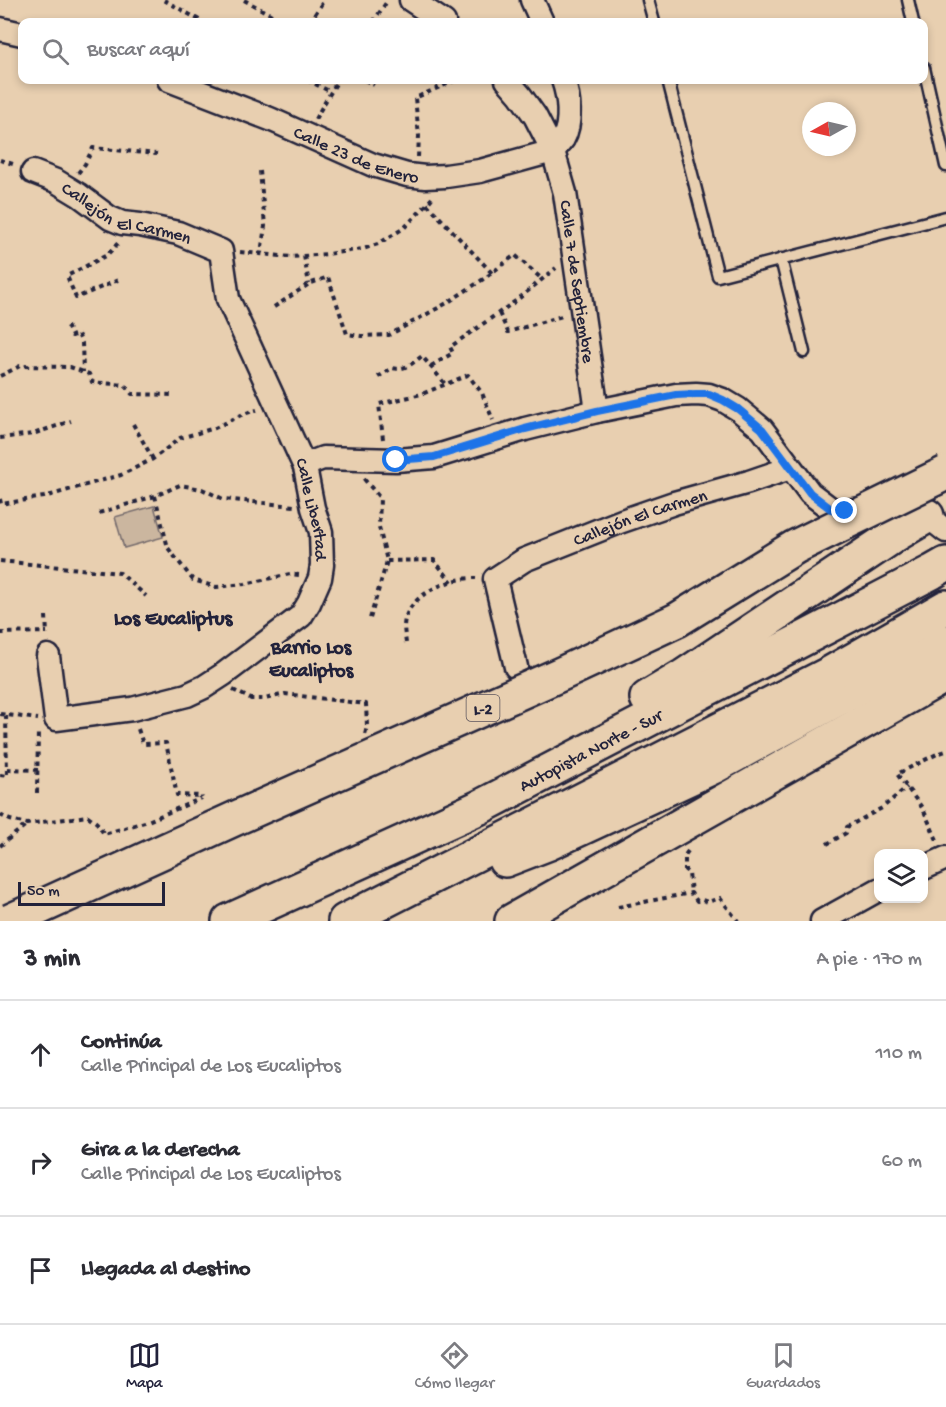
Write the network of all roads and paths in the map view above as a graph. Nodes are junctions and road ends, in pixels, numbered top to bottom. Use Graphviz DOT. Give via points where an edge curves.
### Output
graph roads {
  1 [pos="164,0"];
  2 [pos="244,0"];
  3 [pos="324,0"];
  4 [pos="388,0"];
  5 [pos="411,0"];
  6 [pos="532,0"];
  7 [pos="648,0"];
  8 [pos="908,0"];
  9 [pos="195,18"];
  10 [pos="278,18"];
  11 [pos="313,18"];
  12 [pos="376,18"];
  13 [pos="438,18"];
  14 [pos="540,18"];
  15 [pos="653,18"];
  16 [pos="912,18"];
  17 [pos="0,29"];
  18 [pos="18,33"];
  19 [pos="179,84"];
  20 [pos="315,84"];
  21 [pos="336,84"];
  22 [pos="447,84"];
  23 [pos="511,84"];
  24 [pos="564,84"];
  25 [pos="669,84"];
  26 [pos="928,84"];
  27 [pos="331,92"];
  28 [pos="305,135"];
  29 [pos="553,151"];
  30 [pos="157,154"];
  31 [pos="946,166"];
  32 [pos="260,171"];
  33 [pos="33,172"];
  34 [pos="417,176"];
  35 [pos="446,176"];
  36 [pos="67,188"];
  37 [pos="427,204"];
  38 [pos="946,217"];
  39 [pos="135,224"];
  40 [pos="221,251"];
  41 [pos="261,253"];
  42 [pos="304,256"];
  43 [pos="574,258"];
  44 [pos="781,259"];
  45 [pos="492,273"];
  46 [pos="542,279"];
  47 [pos="118,280"];
  48 [pos="309,284"];
  49 [pos="274,307"];
  50 [pos="582,310"];
  51 [pos="499,313"];
  52 [pos="67,326"];
  53 [pos="804,352"];
  54 [pos="431,366"];
  55 [pos="83,372"];
  56 [pos="0,376"];
  57 [pos="378,377"];
  58 [pos="445,384"];
  59 [pos="173,395"];
  60 [pos="276,406"];
  61 [pos="597,411"];
  62 [pos="71,421"];
  63 [pos="133,424"];
  64 [pos="501,437"];
  65 [pos="0,438"];
  66 [pos="342,458"];
  67 [pos="153,459"];
  68 [pos="386,460"];
  69 [pos="305,468"];
  70 [pos="790,468"];
  71 [pos="946,473"];
  72 [pos="155,496"];
  73 [pos="0,499"];
  74 [pos="313,508"];
  75 [pos="99,513"];
  76 [pos="940,517"];
  77 [pos="0,561"];
  78 [pos="387,561"];
  79 [pos="939,568"];
  80 [pos="320,578"];
  81 [pos="495,579"];
  82 [pos="452,582"];
  83 [pos="146,596"];
  84 [pos="946,607"];
  85 [pos="369,622"];
  86 [pos="47,632"];
  87 [pos="0,633"];
  88 [pos="946,642"];
  89 [pos="406,643"];
  90 [pos="48,656"];
  91 [pos="516,667"];
  92 [pos="946,675"];
  93 [pos="132,709"];
  94 [pos="0,714"];
  95 [pos="6,714"];
  96 [pos="47,719"];
  97 [pos="946,751"];
  98 [pos="7,769"];
  99 [pos="38,770"];
  100 [pos="0,775"];
  101 [pos="907,787"];
  102 [pos="37,793"];
  103 [pos="478,808"];
  104 [pos="0,815"];
  105 [pos="27,824"];
  106 [pos="827,844"];
  107 [pos="685,845"];
  108 [pos="0,846"];
  109 [pos="945,858"];
  110 [pos="928,866"];
  111 [pos="691,892"];
  112 [pos="874,893"];
  113 [pos="618,907"];
  114 [pos="350,919"];
  115 [pos="10,921"];
  116 [pos="229,921"];
  117 [pos="512,921"];
  118 [pos="738,921"];
  119 [pos="822,921"];
  1 -- 9 [label="path"];
  2 -- 10 [label="path"];
  3 -- 11 [label="path"];
  4 -- 12 [label="path"];
  5 -- 13 [label="street"];
  6 -- 14 [label="street"];
  7 -- 15 [label="lane"];
  8 -- 16 [label="lane"];
  17 -- 18 [label="street"];
  19 -- 28 [label="street, Calle 23 de Enero"];
  20 -- 27 [label="path"];
  21 -- 27 [label="path"];
  22 -- 34 [label="path" via="415,98 419,136"];
  23 -- 29 [label="street, Calle 7 de Septiembre" via="535,116"];
  24 -- 29 [label="street" via="568,126"];
  25 -- 44 [label="lane" via="718,276"];
  26 -- 31 [label="lane"];
  27 -- 28 [label="path"];
  28 -- 34 [label="street, Calle 23 de Enero" via="373,165"];
  29 -- 35 [label="street, Calle 23 de Enero"];
  29 -- 43 [label="street, Calle 7 de Septiembre" via="565,193"];
  30 -- 36 [label="path" via="93,148"];
  32 -- 41 [label="path" via="265,226"];
  33 -- 36 [label="street, Callejón El Carmen"];
  34 -- 35 [label="street, Calle 23 de Enero"];
  35 -- 37 [label="path"];
  36 -- 39 [label="street, Callejón El Carmen" via="110,218"];
  37 -- 42 [label="path" via="404,228 378,244"];
  37 -- 45 [label="path"];
  38 -- 44 [label="lane"];
  39 -- 40 [label="street, Callejón El Carmen" via="178,233"];
  39 -- 47 [label="path" via="107,255 67,276 76,298"];
  40 -- 41 [label="path"];
  40 -- 60 [label="street, Calle Libertad" via="228,299"];
  41 -- 42 [label="path"];
  42 -- 48 [label="path"];
  43 -- 46 [label="path"];
  43 -- 50 [label="street, Calle 7 de Septiembre"];
  44 -- 53 [label="lane"];
  45 -- 46 [label="path" via="515,255"];
  45 -- 48 [label="path" via="389,335 347,334 328,277"];
  46 -- 51 [label="path"];
  48 -- 49 [label="path"];
  50 -- 51 [label="path" via="508,332"];
  50 -- 61 [label="street, Calle 7 de Septiembre"];
  51 -- 54 [label="path" via="450,347 453,353"];
  52 -- 55 [label="path" via="82,343"];
  54 -- 57 [label="path" via="422,356 409,366 392,368"];
  54 -- 58 [label="path"];
  55 -- 56 [label="path" via="70,367 20,366"];
  55 -- 59 [label="path" via="89,374 92,382 125,385 132,394"];
  58 -- 64 [label="path" via="468,375 482,393"];
  58 -- 68 [label="path" via="380,404"];
  60 -- 67 [label="path" via="180,438"];
  60 -- 69 [label="street, Calle Libertad"];
  61 -- 64 [label="street"];
  61 -- 70 [label="street" via="676,395 709,394 738,409 762,429"];
  62 -- 65 [label="path" via="33,434"];
  63 -- 67 [label="path"];
  64 -- 68 [label="street" via="434,457"];
  66 -- 68 [label="street"];
  66 -- 69 [label="street" via="323,458"];
  66 -- 78 [label="path" via="380,498 379,527"];
  67 -- 73 [label="path" via="121,476 73,490 1,504"];
  69 -- 74 [label="street, Calle Libertad"];
  70 -- 76 [label="street" via="810,493 831,509 856,511 906,503"];
  70 -- 81 [label="street, Callejón El Carmen" via="622,521 524,560"];
  71 -- 115 [label="highway, L-2, bridge" via="795,547 676,620"];
  72 -- 74 [label="path" via="180,485 202,489 223,499"];
  72 -- 75 [label="path"];
  72 -- 80 [label="path" via="168,548 193,580 216,586 290,574"];
  74 -- 80 [label="street, Calle Libertad" via="321,532"];
  76 -- 103 [label="highway" via="895,535 684,676 527,771"];
  77 -- 83 [label="path" via="120,573"];
  78 -- 82 [label="path" via="434,560"];
  78 -- 85 [label="path"];
  79 -- 103 [label="highway, Autopista Norte - Sur"];
  80 -- 93 [label="street, Calle Libertad" via="301,616 224,674 187,695"];
  81 -- 82 [label="path" via="464,578"];
  81 -- 91 [label="street"];
  82 -- 89 [label="path" via="424,592 415,601 405,616"];
  84 -- 114 [label="highway" via="828,674"];
  86 -- 87 [label="path"];
  88 -- 114 [label="highway" via="714,766 549,843"];
  90 -- 96 [label="street"];
  92 -- 117 [label="highway"];
  93 -- 96 [label="street, Calle Libertad"];
  93 -- 105 [label="path" via="143,744 166,743 177,795 202,798 104,834 88,816"];
  94 -- 95 [label="path"];
  95 -- 96 [label="path"];
  95 -- 98 [label="path"];
  96 -- 99 [label="path"];
  97 -- 101 [label="path" via="897,774"];
  98 -- 99 [label="path"];
  98 -- 100 [label="path" via="7,776"];
  99 -- 102 [label="path"];
  101 -- 106 [label="path"];
  101 -- 109 [label="path" via="923,809"];
  103 -- 116 [label="highway, Autopista Norte - Sur"];
  104 -- 105 [label="path"];
  105 -- 108 [label="path"];
  107 -- 111 [label="path"];
  109 -- 110 [label="street"];
  111 -- 113 [label="path"];
  111 -- 118 [label="path" via="697,901 720,898"];
  112 -- 119 [label="street"];
}
